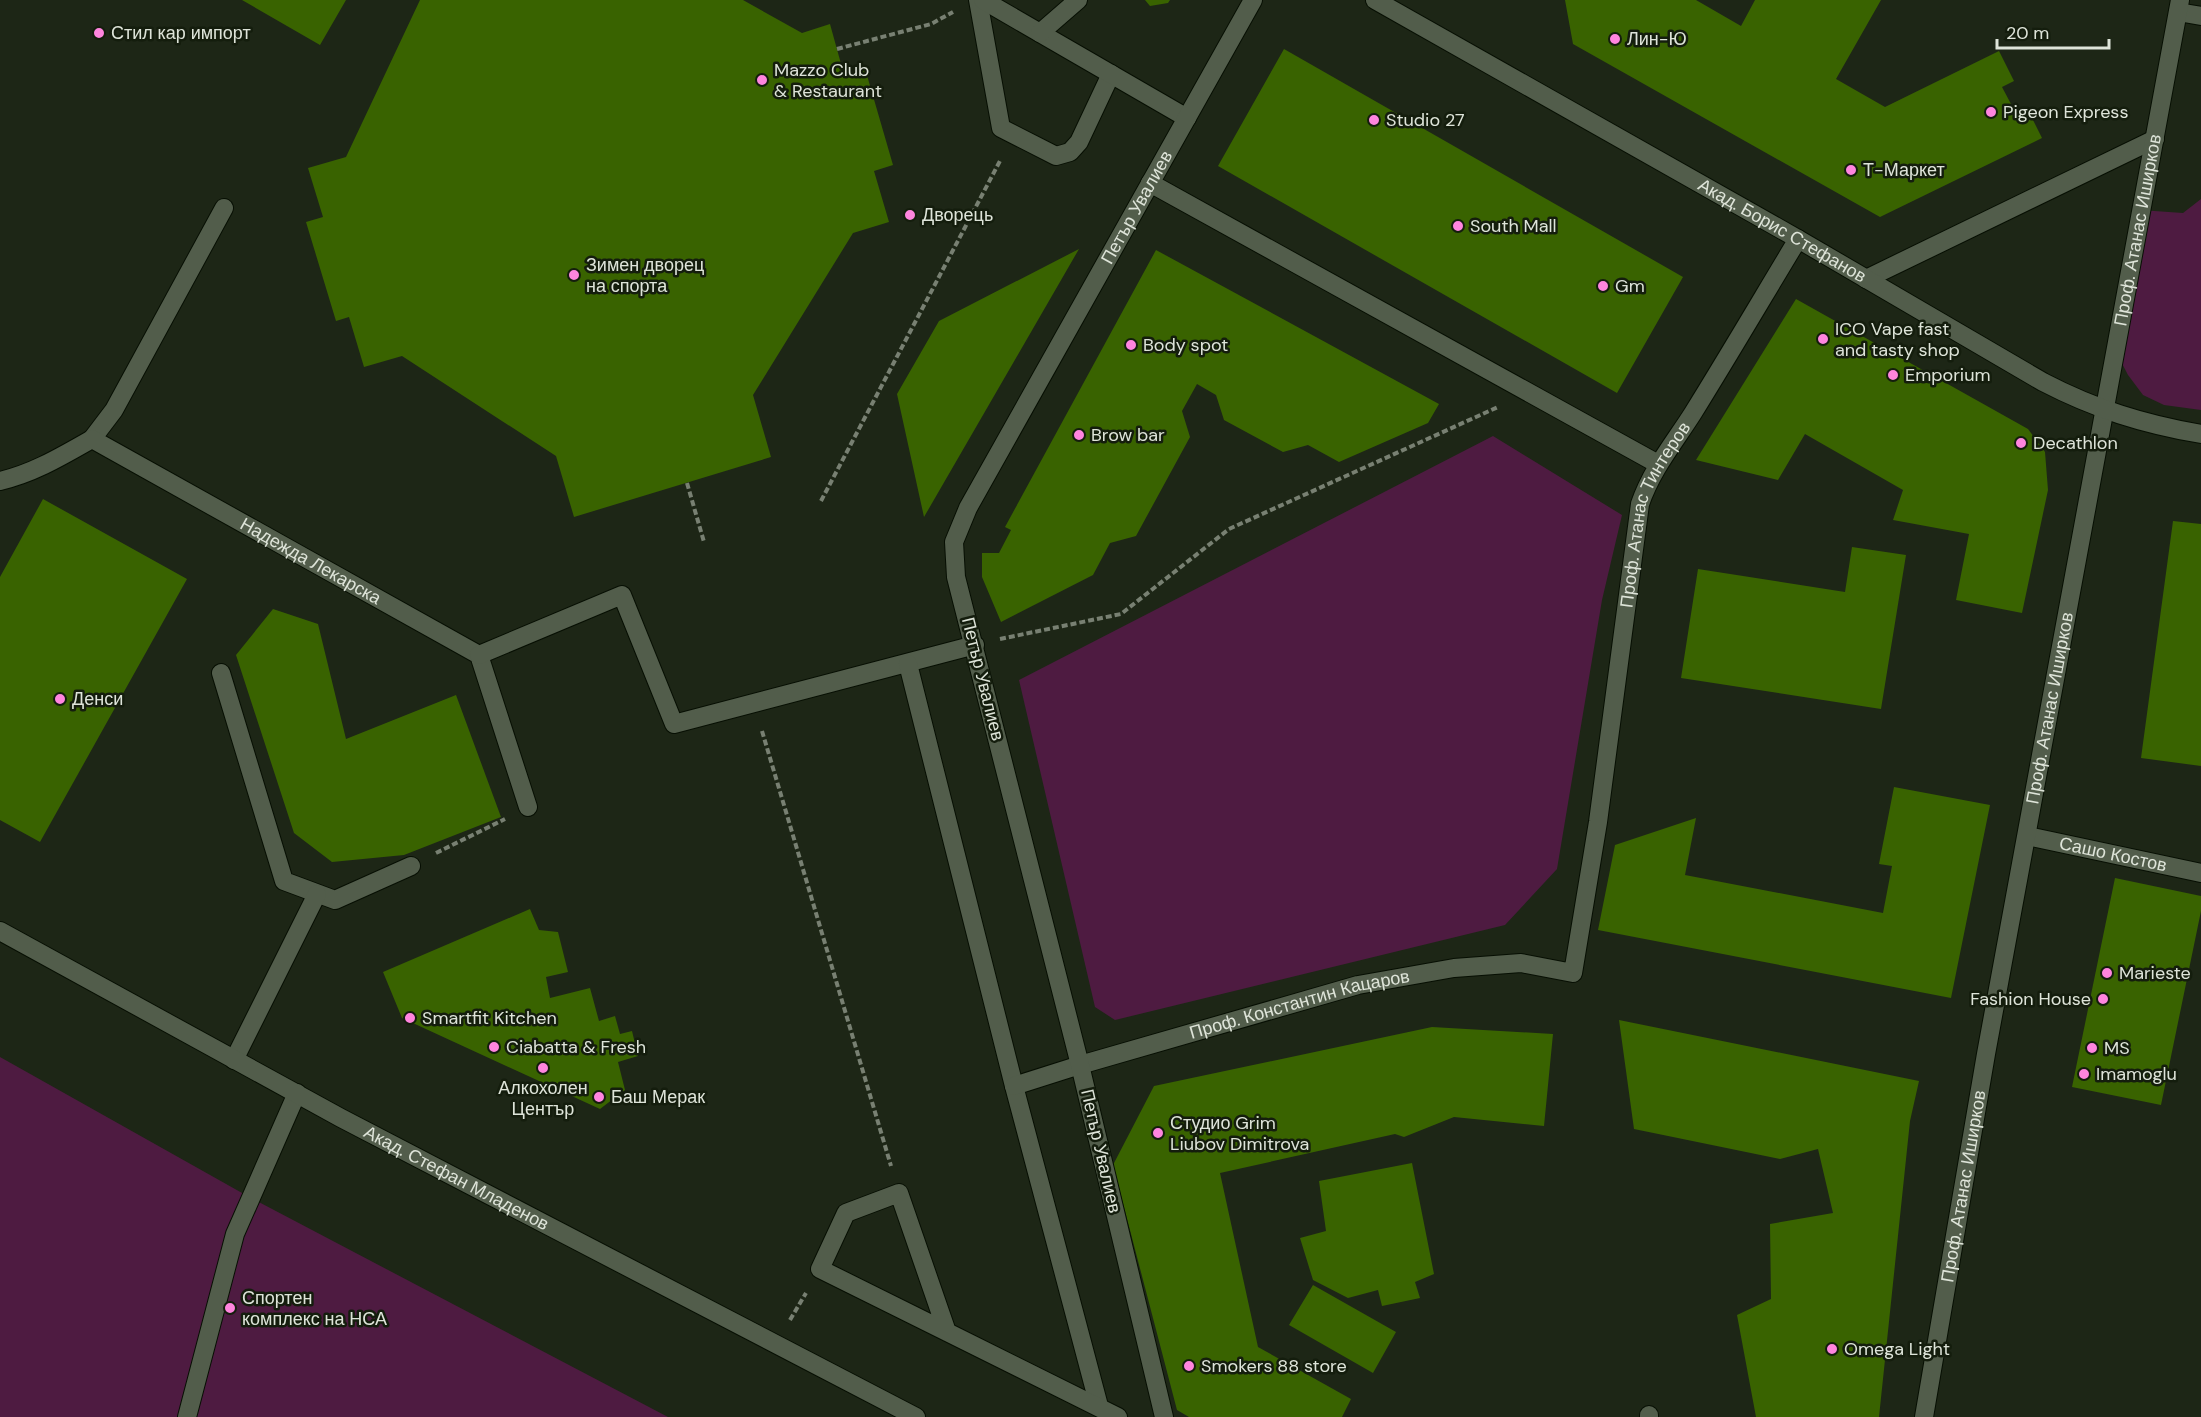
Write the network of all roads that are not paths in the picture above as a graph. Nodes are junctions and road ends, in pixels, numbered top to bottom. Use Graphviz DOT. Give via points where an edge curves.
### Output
graph roads {
  1 [pos="978,0"];
  2 [pos="983,0"];
  3 [pos="1078,0"];
  4 [pos="1253,0"];
  5 [pos="1375,0"];
  6 [pos="2179,6"];
  7 [pos="2201,16"];
  8 [pos="1040,33"];
  9 [pos="1111,74"];
  10 [pos="1186,118"];
  11 [pos="2155,139"];
  12 [pos="1150,183"];
  13 [pos="224,208"];
  14 [pos="1798,239"];
  15 [pos="1866,279"];
  16 [pos="2104,410"];
  17 [pos="2201,434"];
  18 [pos="92,439"];
  19 [pos="1658,464"];
  20 [pos="0,481"];
  21 [pos="975,645"];
  22 [pos="479,655"];
  23 [pos="908,664"];
  24 [pos="221,673"];
  25 [pos="528,807"];
  26 [pos="2026,836"];
  27 [pos="411,866"];
  28 [pos="2201,873"];
  29 [pos="317,894"];
  30 [pos="0,931"];
  31 [pos="1521,963"];
  32 [pos="234,1060"];
  33 [pos="1080,1065"];
  34 [pos="1014,1086"];
  35 [pos="297,1093"];
  36 [pos="947,1332"];
  37 [pos="1099,1406"];
  38 [pos="187,1417"];
  39 [pos="916,1417"];
  40 [pos="1118,1417"];
  41 [pos="1164,1417"];
  42 [pos="1924,1417"];
  1 -- 9 [label="street" via="1001,128 1056,156 1070,152 1079,142"];
  2 -- 8 [label="street"];
  3 -- 8 [label="street"];
  4 -- 10 [label="street, Петър Увалиев"];
  5 -- 14 [label="street, Акад. Борис Стефанов"];
  6 -- 7 [label="street"];
  6 -- 11 [label="street, Проф. Атанас Иширков"];
  8 -- 9 [label="street"];
  9 -- 10 [label="street"];
  10 -- 12 [label="street, Петър Увалиев"];
  11 -- 15 [label="street"];
  11 -- 16 [label="street, Проф. Атанас Иширков"];
  12 -- 19 [label="street"];
  12 -- 21 [label="street, Петър Увалиев" via="968,508 954,542 956,577"];
  13 -- 18 [label="street" via="114,410"];
  14 -- 15 [label="street, Акад. Борис Стефанов"];
  14 -- 19 [label="street, Проф. Атанас Тинтеров"];
  15 -- 16 [label="street, Акад. Борис Стефанов" via="2043,382"];
  16 -- 17 [label="street, Акад. Борис Стефанов" via="2133,421"];
  16 -- 26 [label="street, Проф. Атанас Иширков"];
  18 -- 20 [label="street" via="52,462"];
  18 -- 22 [label="street, Надежда Лекарска"];
  19 -- 31 [label="street, Проф. Атанас Тинтеров" via="1640,504 1598,822 1573,973"];
  21 -- 23 [label="street"];
  21 -- 33 [label="street, Петър Увалиев"];
  22 -- 23 [label="street" via="622,595 674,724"];
  22 -- 25 [label="street"];
  23 -- 34 [label="street"];
  24 -- 29 [label="street" via="284,881"];
  26 -- 28 [label="street, Сашо Костов"];
  26 -- 42 [label="street, Проф. Атанас Иширков"];
  27 -- 29 [label="street" via="335,900"];
  29 -- 32 [label="street"];
  30 -- 32 [label="street, Акад. Стефан Младенов"];
  31 -- 33 [label="street, Проф. Константин Кацаров" via="1454,968 1358,985"];
  32 -- 35 [label="street, Акад. Стефан Младенов"];
  33 -- 34 [label="street, Проф. Константин Кацаров"];
  33 -- 41 [label="street, Петър Увалиев"];
  34 -- 37 [label="street"];
  35 -- 38 [label="street" via="235,1234"];
  35 -- 39 [label="street, Акад. Стефан Младенов"];
  36 -- 36 [label="street" via="820,1269 846,1213 899,1193"];
  36 -- 37 [label="street"];
  37 -- 40 [label="street"];
}
